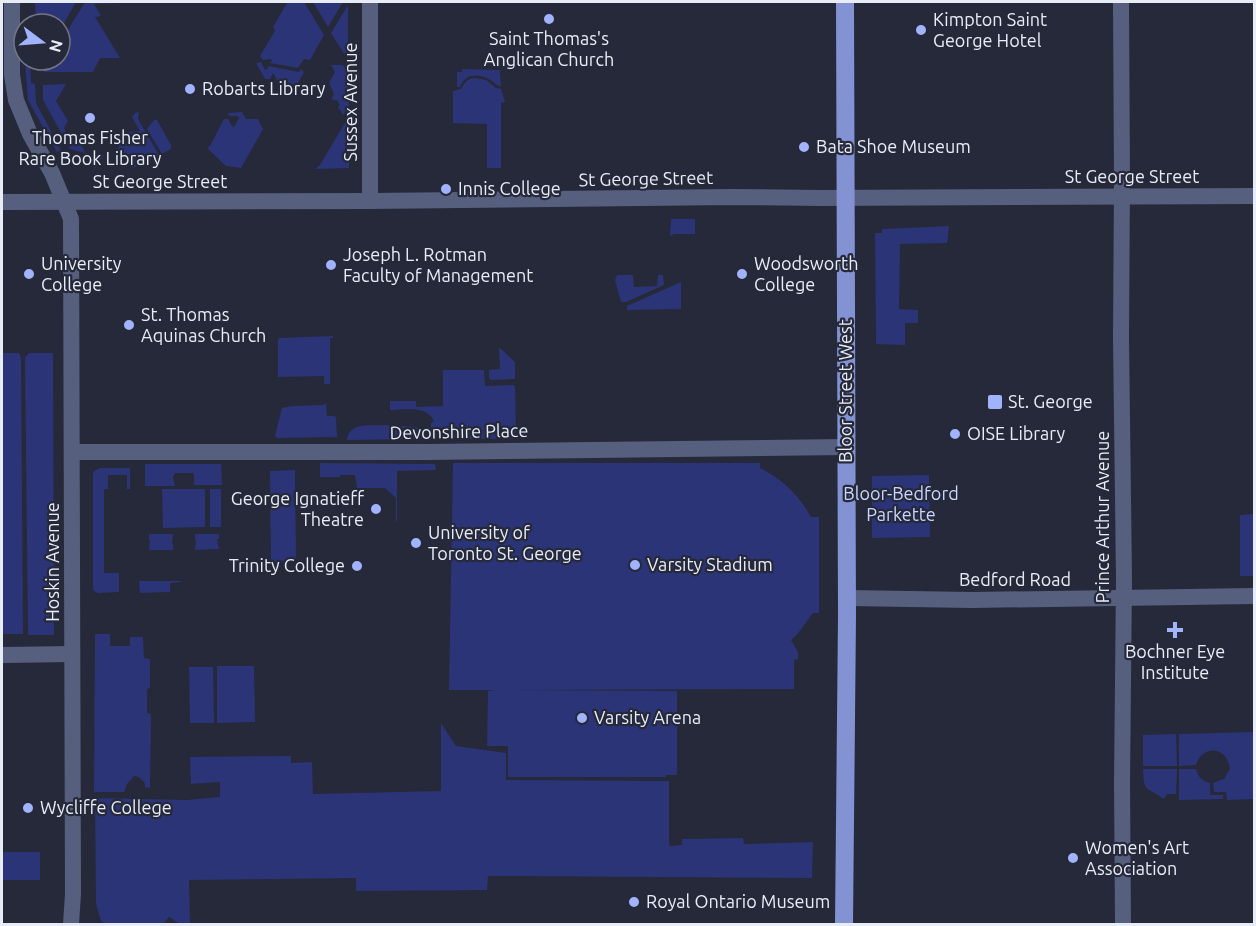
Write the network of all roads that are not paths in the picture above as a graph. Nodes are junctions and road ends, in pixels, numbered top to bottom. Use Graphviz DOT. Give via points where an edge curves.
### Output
graph roads {
  1 [pos="12,2"];
  2 [pos="370,2"];
  3 [pos="845,2"];
  4 [pos="1121,2"];
  5 [pos="1254,195"];
  6 [pos="1122,196"];
  7 [pos="846,198"];
  8 [pos="63,201"];
  9 [pos="370,201"];
  10 [pos="2,202"];
  11 [pos="846,447"];
  12 [pos="72,452"];
  13 [pos="1254,596"];
  14 [pos="1124,597"];
  15 [pos="847,598"];
  16 [pos="72,654"];
  17 [pos="2,655"];
  18 [pos="71,924"];
  19 [pos="844,924"];
  20 [pos="1123,924"];
  1 -- 8 [label="street, Hoskin Avenue" via="16,100"];
  2 -- 9 [label="street, Sussex Avenue"];
  3 -- 7 [label="main road, Bloor Street West"];
  4 -- 6 [label="street, Prince Arthur Avenue"];
  5 -- 6 [label="street, St George Street"];
  6 -- 7 [label="street, St George Street"];
  6 -- 14 [label="street, Prince Arthur Avenue"];
  7 -- 9 [label="street, St George Street"];
  7 -- 11 [label="main road, Bloor Street West"];
  8 -- 9 [label="street, St George Street"];
  8 -- 10 [label="street, St George Street"];
  8 -- 12 [label="street, Hoskin Avenue" via="71,219"];
  11 -- 12 [label="street, Devonshire Place"];
  11 -- 15 [label="main road, Bloor Street West"];
  12 -- 16 [label="street, Hoskin Avenue"];
  13 -- 14 [label="street, Bedford Road"];
  14 -- 15 [label="street, Bedford Road"];
  14 -- 20 [label="street, Prince Arthur Avenue"];
  15 -- 19 [label="main road, Bloor Street West"];
  16 -- 17 [label="street"];
  16 -- 18 [label="street, Hoskin Avenue"];
}
